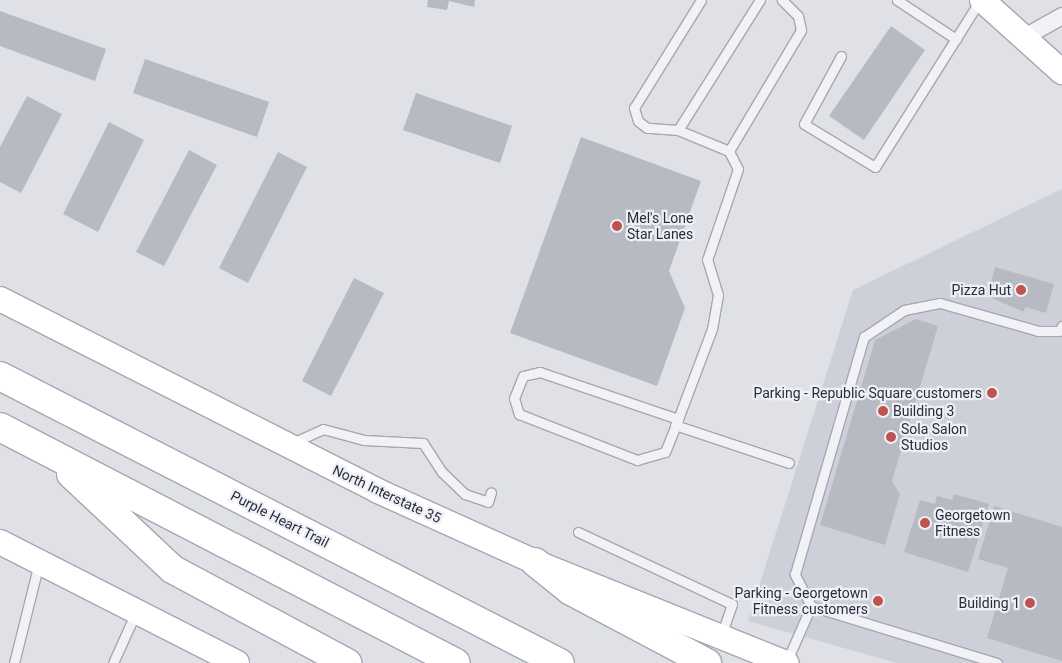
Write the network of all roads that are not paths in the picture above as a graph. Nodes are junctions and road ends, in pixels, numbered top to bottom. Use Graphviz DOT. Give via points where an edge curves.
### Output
graph roads {
  1 [pos="701,0"];
  2 [pos="760,0"];
  3 [pos="782,0"];
  4 [pos="896,0"];
  5 [pos="981,0"];
  6 [pos="1062,16"];
  7 [pos="1023,38"];
  8 [pos="956,39"];
  9 [pos="841,56"];
  10 [pos="1062,72"];
  11 [pos="678,130"];
  12 [pos="729,151"];
  13 [pos="0,299"];
  14 [pos="1062,326"];
  15 [pos="0,376"];
  16 [pos="676,422"];
  17 [pos="0,426"];
  18 [pos="288,445"];
  19 [pos="47,450"];
  20 [pos="789,463"];
  21 [pos="491,492"];
  22 [pos="578,532"];
  23 [pos="0,542"];
  24 [pos="39,562"];
  25 [pos="535,562"];
  26 [pos="811,606"];
  27 [pos="136,612"];
  28 [pos="721,636"];
  29 [pos="14,663"];
  30 [pos="113,663"];
  31 [pos="237,663"];
  32 [pos="347,663"];
  33 [pos="456,663"];
  34 [pos="560,663"];
  35 [pos="707,663"];
  36 [pos="786,663"];
  37 [pos="997,663"];
  1 -- 11 [label="lane" via="634,108 638,121 647,128"];
  2 -- 11 [label="lane"];
  3 -- 12 [label="lane" via="798,16 801,30"];
  4 -- 8 [label="lane"];
  5 -- 7 [label="main road"];
  5 -- 8 [label="lane"];
  6 -- 7 [label="street"];
  7 -- 10 [label="main road"];
  8 -- 9 [label="lane" via="875,167 804,124"];
  11 -- 12 [label="lane"];
  12 -- 16 [label="lane" via="738,169 707,260 718,295 712,329"];
  13 -- 18 [label="main road, North Interstate 35"];
  14 -- 26 [label="lane" via="1059,331 1038,331 940,303 904,310 864,337 795,574"];
  15 -- 34 [label="highway, Purple Heart Trail"];
  16 -- 16 [label="lane" via="665,452 637,460 519,414 514,398 523,376 540,372"];
  16 -- 20 [label="lane"];
  17 -- 19 [label="highway"];
  18 -- 21 [label="lane" via="323,429 364,440 423,443 442,472 465,494 488,502"];
  18 -- 25 [label="main road, North Interstate 35"];
  19 -- 32 [label="highway" via="172,569"];
  19 -- 33 [label="highway"];
  22 -- 28 [label="lane" via="732,604"];
  23 -- 24 [label="main road"];
  24 -- 27 [label="main road"];
  24 -- 29 [label="lane"];
  25 -- 28 [label="main road, North Interstate 35"];
  25 -- 35 [label="highway" via="571,591"];
  26 -- 36 [label="lane"];
  26 -- 37 [label="lane"];
  27 -- 30 [label="lane"];
  27 -- 31 [label="main road"];
  28 -- 36 [label="main road, North Interstate 35"];
}
